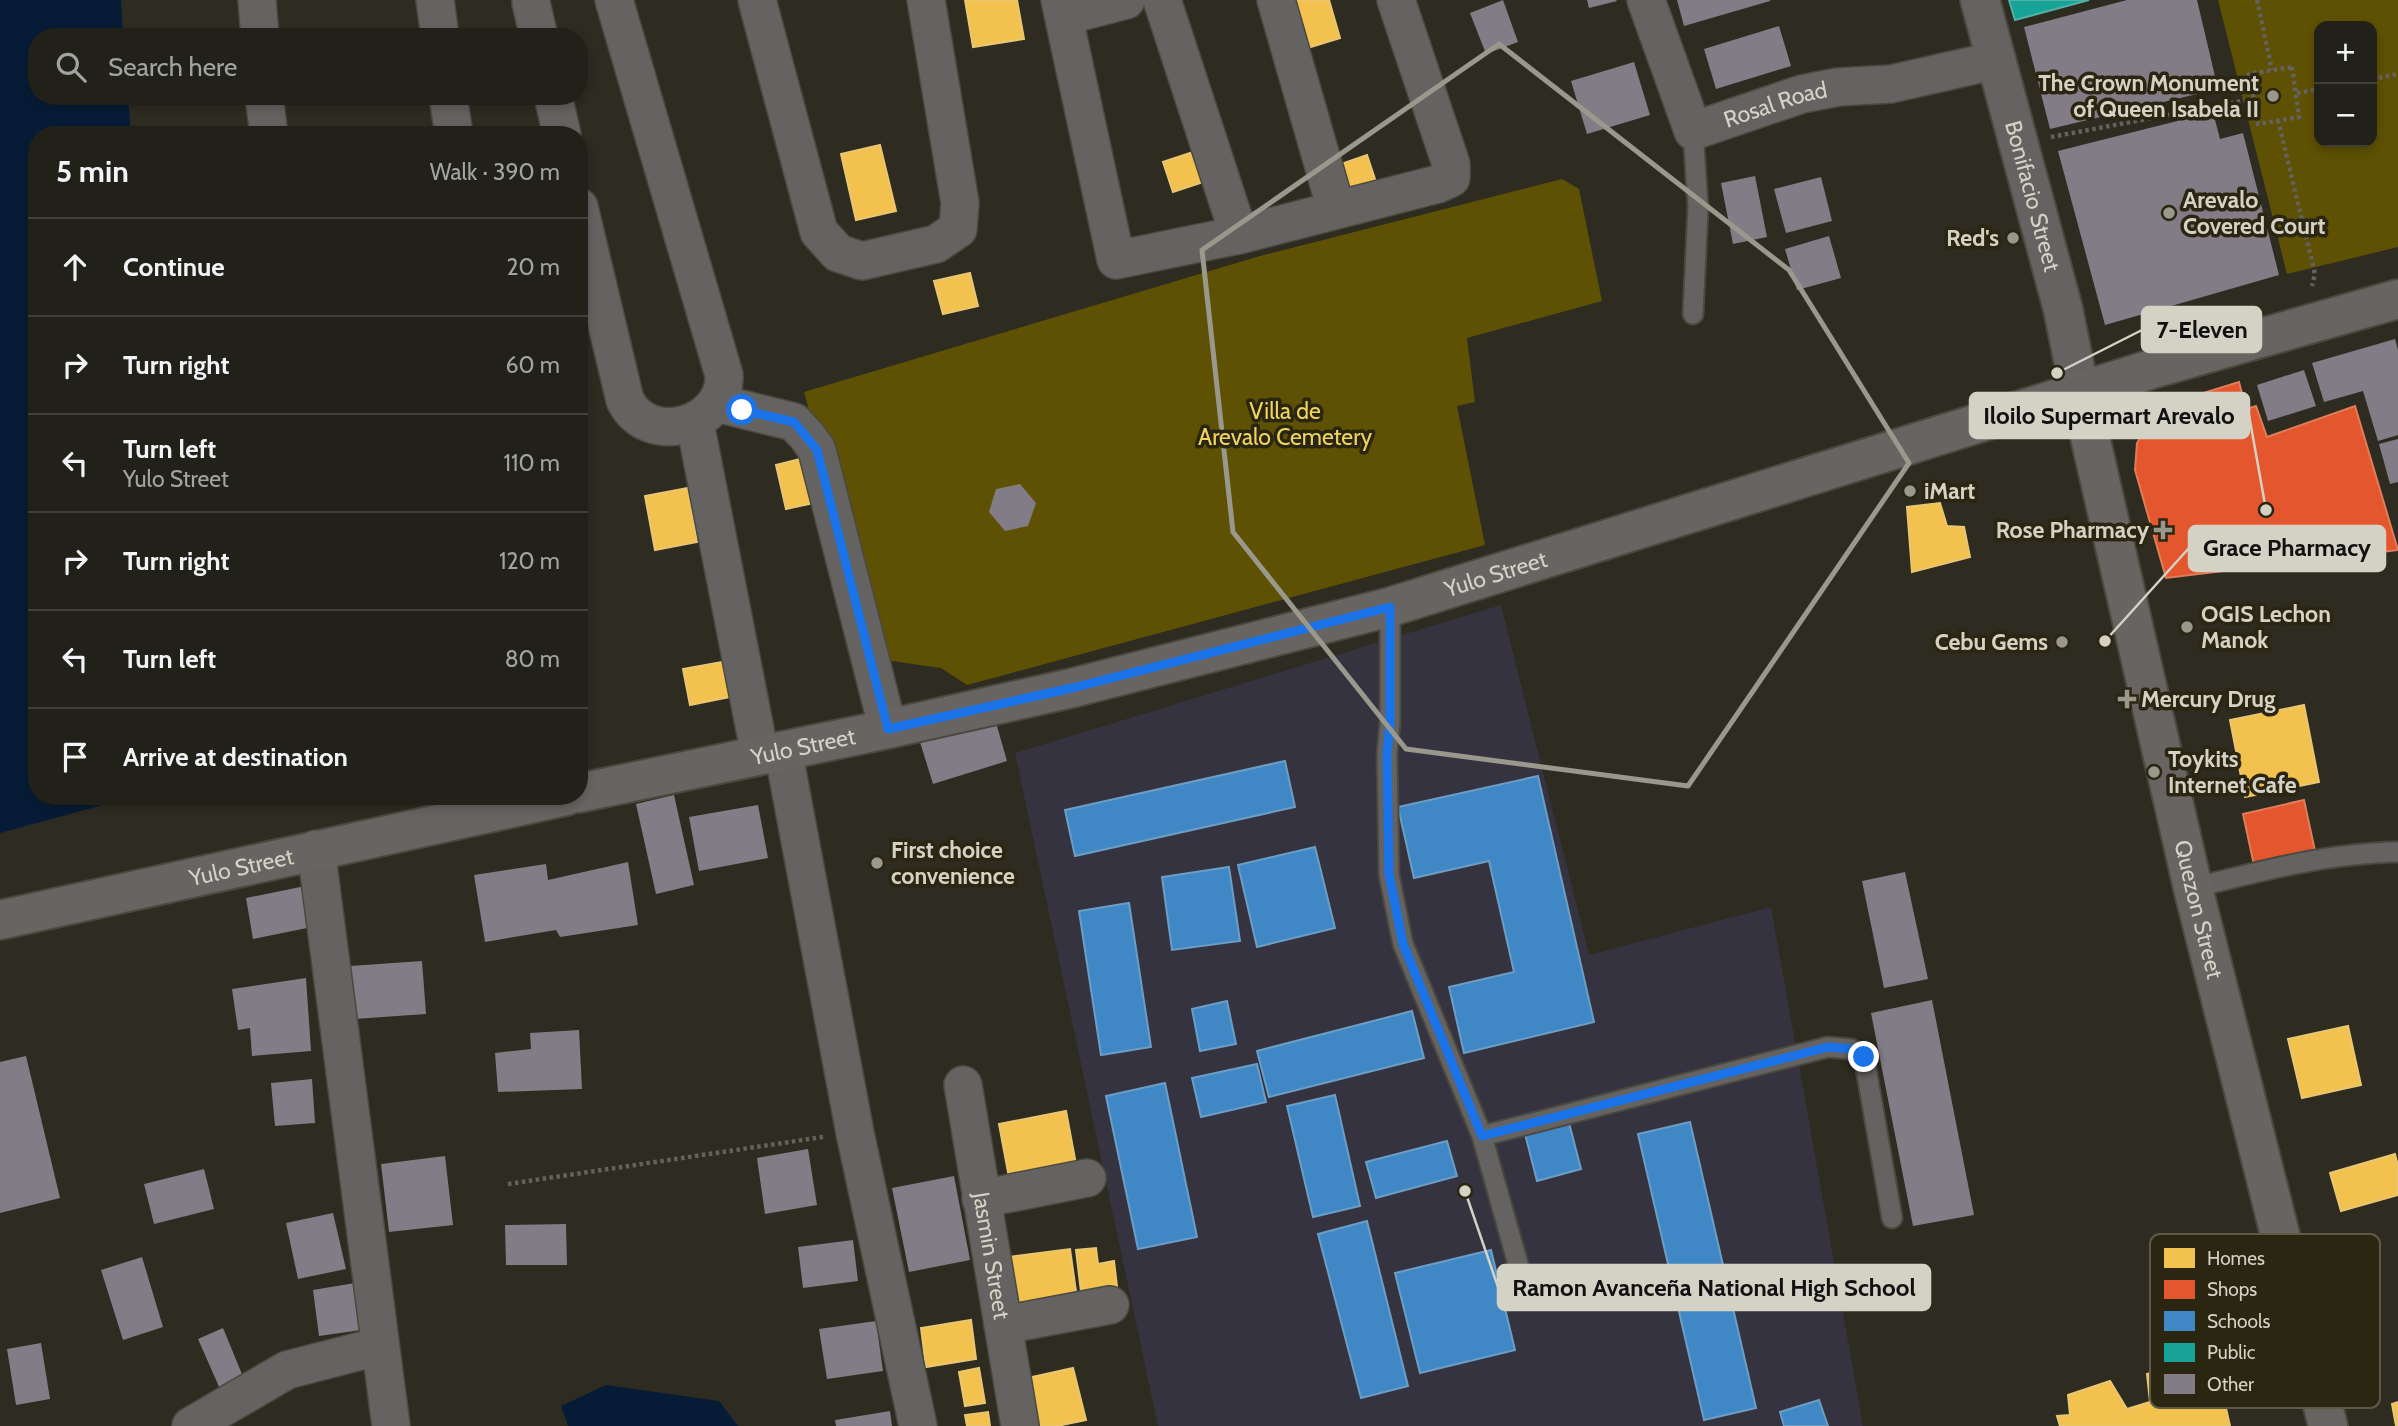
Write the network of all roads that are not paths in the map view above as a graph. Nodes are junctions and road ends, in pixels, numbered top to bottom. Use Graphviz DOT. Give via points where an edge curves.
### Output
graph roads {
  1 [pos="257,0"];
  2 [pos="435,0"];
  3 [pos="614,0"];
  4 [pos="757,0"];
  5 [pos="926,0"];
  6 [pos="1126,0"];
  7 [pos="1162,0"];
  8 [pos="1276,0"];
  9 [pos="1396,0"];
  10 [pos="1646,0"];
  11 [pos="1980,0"];
  12 [pos="1063,8"];
  13 [pos="259,28"];
  14 [pos="439,28"];
  15 [pos="1997,60"];
  16 [pos="265,105"];
  17 [pos="450,105"];
  18 [pos="555,105"];
  19 [pos="268,126"];
  20 [pos="453,126"];
  21 [pos="560,126"];
  22 [pos="1693,131"];
  23 [pos="1336,209"];
  24 [pos="1239,235"];
  25 [pos="588,245"];
  26 [pos="2398,299"];
  27 [pos="1693,314"];
  28 [pos="2080,393"];
  29 [pos="706,413"];
  30 [pos="1390,607"];
  31 [pos="888,729"];
  32 [pos="771,752"];
  33 [pos="588,791"];
  34 [pos="524,805"];
  35 [pos="316,849"];
  36 [pos="2398,852"];
  37 [pos="2193,888"];
  38 [pos="0,920"];
  39 [pos="963,1085"];
  40 [pos="1482,1136"];
  41 [pos="1087,1178"];
  42 [pos="982,1199"];
  43 [pos="1892,1218"];
  44 [pos="2280,1234"];
  45 [pos="1525,1289"];
  46 [pos="1110,1305"];
  47 [pos="1003,1325"];
  48 [pos="380,1346"];
  49 [pos="2323,1408"];
  50 [pos="191,1426"];
  51 [pos="391,1426"];
  52 [pos="918,1426"];
  53 [pos="1020,1426"];
  54 [pos="2328,1426"];
  1 -- 13 [label="street"];
  2 -- 14 [label="street"];
  3 -- 29 [label="street" via="724,374 725,387"];
  4 -- 5 [label="street" via="819,232 838,253 862,261 936,244 958,229 960,203"];
  6 -- 12 [label="street"];
  7 -- 24 [label="street"];
  8 -- 23 [label="street"];
  9 -- 23 [label="street" via="1451,164 1451,178"];
  10 -- 22 [label="street, Rosal Road"];
  11 -- 15 [label="street, Bonifacio Street"];
  12 -- 24 [label="street" via="1116,260"];
  15 -- 22 [label="street, Rosal Road" via="1891,84 1802,94"];
  15 -- 28 [label="street, Bonifacio Street" via="2063,309"];
  16 -- 19 [label="street"];
  17 -- 20 [label="street"];
  18 -- 21 [label="street"];
  22 -- 27 [label="lane" via="1698,207"];
  23 -- 24 [label="street"];
  25 -- 29 [label="street" via="630,411 659,427"];
  26 -- 28 [label="main road, Yulo Street"];
  28 -- 30 [label="main road, Yulo Street"];
  28 -- 37 [label="main road, Quezon Street"];
  29 -- 31 [label="street" via="794,422 817,450"];
  29 -- 32 [label="street"];
  30 -- 31 [label="main road, Yulo Street" via="1072,688"];
  30 -- 40 [label="lane" via="1389,874 1403,944"];
  31 -- 32 [label="main road, Yulo Street"];
  32 -- 33 [label="main road, Yulo Street"];
  32 -- 52 [label="street"];
  34 -- 35 [label="main road, Yulo Street"];
  35 -- 38 [label="main road, Yulo Street"];
  35 -- 48 [label="street"];
  36 -- 37 [label="lane" via="2367,852"];
  37 -- 44 [label="main road, Quezon Street"];
  39 -- 42 [label="street, Jasmin Street"];
  40 -- 43 [label="lane" via="1828,1047 1852,1049 1864,1057"];
  40 -- 45 [label="lane"];
  41 -- 42 [label="street"];
  42 -- 47 [label="street, Jasmin Street"];
  46 -- 47 [label="street"];
  47 -- 53 [label="street, Jasmin Street"];
  48 -- 50 [label="street" via="287,1370"];
  48 -- 51 [label="street"];
  49 -- 54 [label="main road, Quezon Street"];
}
